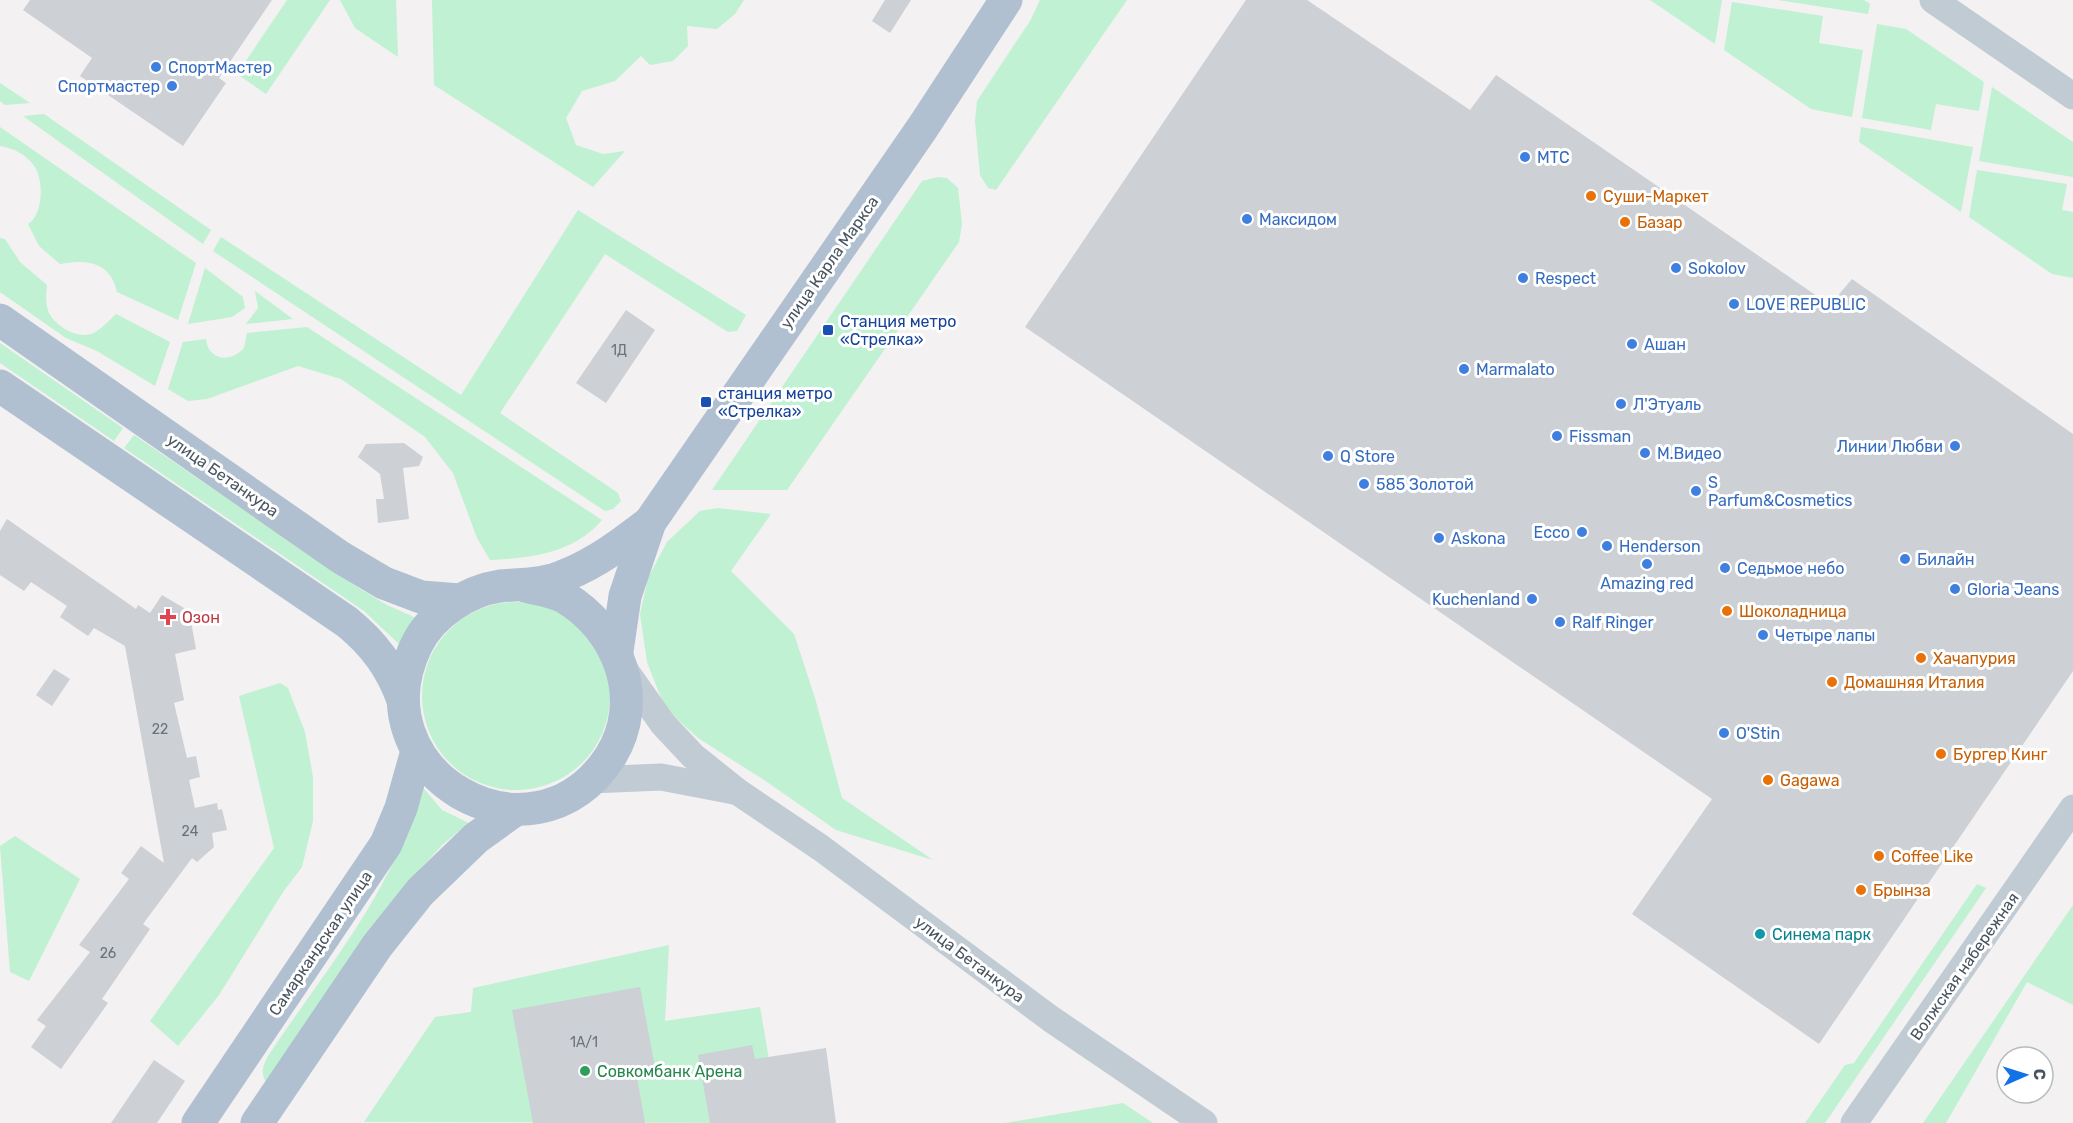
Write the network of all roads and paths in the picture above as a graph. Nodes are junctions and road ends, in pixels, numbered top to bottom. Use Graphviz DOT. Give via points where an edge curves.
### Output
graph roads {
  1 [pos="1006,0"];
  2 [pos="1933,0"];
  3 [pos="2073,96"];
  4 [pos="0,320"];
  5 [pos="0,386"];
  6 [pos="650,522"];
  7 [pos="525,586"];
  8 [pos="460,600"];
  9 [pos="619,658"];
  10 [pos="403,700"];
  11 [pos="417,751"];
  12 [pos="591,780"];
  13 [pos="738,792"];
  14 [pos="2073,808"];
  15 [pos="514,810"];
  16 [pos="281,1001"];
  17 [pos="198,1123"];
  18 [pos="257,1123"];
  19 [pos="1204,1123"];
  20 [pos="1854,1123"];
  1 -- 6 [label="main road, улица Карла Маркса"];
  2 -- 3 [label="street"];
  4 -- 8 [label="main road, улица Бетанкура" via="349,562 384,583 421,597"];
  5 -- 10 [label="main road" via="353,627 382,655"];
  6 -- 7 [label="main road" via="590,564 564,576"];
  6 -- 9 [label="main road" via="625,596"];
  7 -- 8 [label="main road" via="500,586"];
  7 -- 9 [label="main road" via="562,596 594,619"];
  8 -- 10 [label="main road" via="436,618 418,642 406,670"];
  9 -- 12 [label="main road" via="627,697 623,727 610,756"];
  9 -- 13 [label="street, улица Бетанкура" via="670,732"];
  10 -- 11 [label="main road" via="407,726"];
  11 -- 15 [label="main road" via="434,775 457,794 485,806"];
  11 -- 16 [label="main road, Самаркандская улица" via="386,844"];
  12 -- 13 [label="street, улица Бетанкура" via="661,777"];
  12 -- 15 [label="main road" via="560,800"];
  13 -- 19 [label="street, улица Бетанкура" via="821,848 1051,1019"];
  14 -- 20 [label="street, Волжская набережная"];
  15 -- 18 [label="main road" via="476,838 420,892 377,946"];
  16 -- 17 [label="main road, Самаркандская улица"];
  16 -- 18 [label="main road" via="278,1026 248,1088 248,1105"];
}
